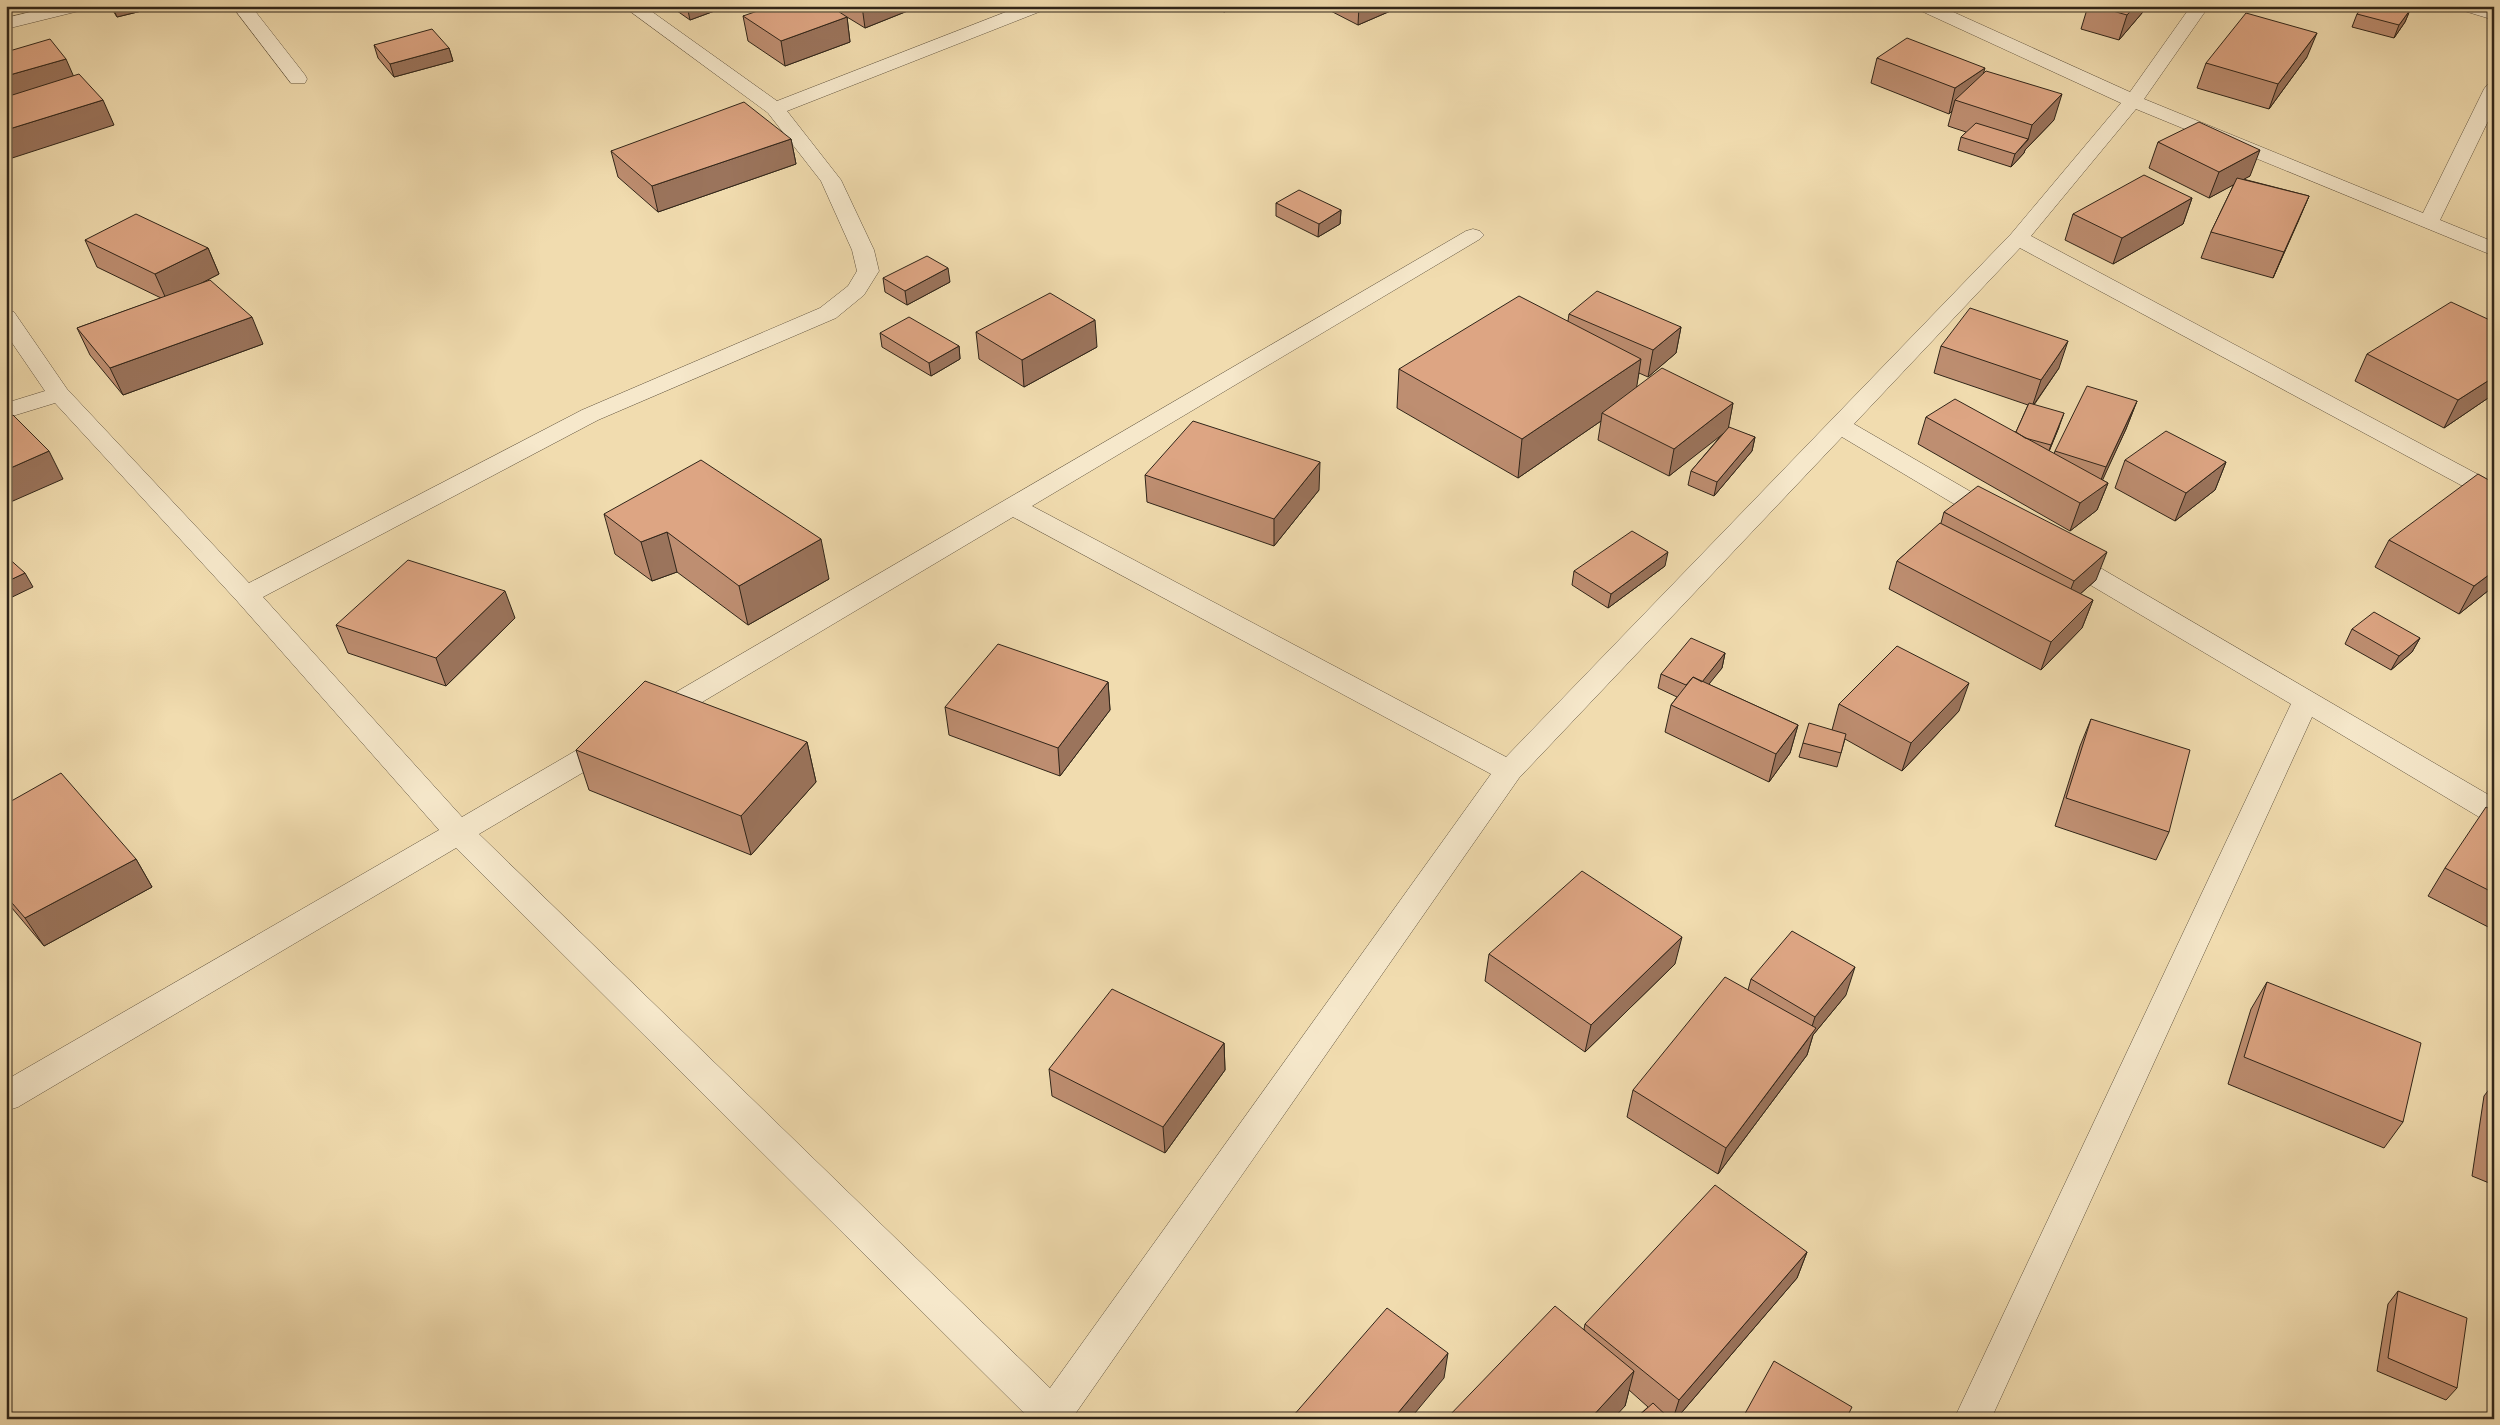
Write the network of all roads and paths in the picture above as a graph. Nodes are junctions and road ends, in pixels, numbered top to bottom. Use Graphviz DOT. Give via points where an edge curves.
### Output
graph roads {
  1 [pos="77,6"];
  2 [pos="241,6"];
  3 [pos="632,6"];
  4 [pos="1038,6"];
  5 [pos="1925,6"];
  6 [pos="2200,6"];
  7 [pos="2467,6"];
  8 [pos="2494,15"];
  9 [pos="6,24"];
  10 [pos="298,79"];
  11 [pos="2494,90"];
  12 [pos="2133,101"];
  13 [pos="776,109"];
  14 [pos="2428,223"];
  15 [pos="1473,235"];
  16 [pos="2018,238"];
  17 [pos="2494,250"];
  18 [pos="6,317"];
  19 [pos="59,394"];
  20 [pos="6,410"];
  21 [pos="1839,425"];
  22 [pos="2494,493"];
  23 [pos="1012,506"];
  24 [pos="2017,530"];
  25 [pos="2043,545"];
  26 [pos="246,595"];
  27 [pos="2306,701"];
  28 [pos="1509,771"];
  29 [pos="2494,812"];
  30 [pos="459,833"];
  31 [pos="6,1097"];
  32 [pos="1053,1418"];
  33 [pos="1972,1419"];
  1 -- 9 [label="street"];
  2 -- 10 [label="street"];
  3 -- 13 [label="street"];
  4 -- 13 [label="street"];
  5 -- 12 [label="street"];
  6 -- 12 [label="street"];
  7 -- 8 [label="street"];
  11 -- 14 [label="street"];
  12 -- 14 [label="street"];
  12 -- 16 [label="street"];
  13 -- 26 [label="street" via="831,180 863,250 868,271 856,290 828,313 590,415"];
  14 -- 17 [label="street"];
  15 -- 23 [label="street"];
  16 -- 21 [label="street"];
  16 -- 22 [label="street"];
  18 -- 19 [label="street"];
  19 -- 20 [label="street"];
  19 -- 26 [label="street"];
  21 -- 24 [label="street"];
  21 -- 28 [label="street"];
  23 -- 28 [label="street"];
  23 -- 30 [label="street"];
  25 -- 27 [label="street"];
  26 -- 30 [label="street"];
  27 -- 29 [label="street"];
  27 -- 33 [label="street"];
  28 -- 32 [label="street"];
  30 -- 31 [label="street"];
  30 -- 32 [label="street"];
}
